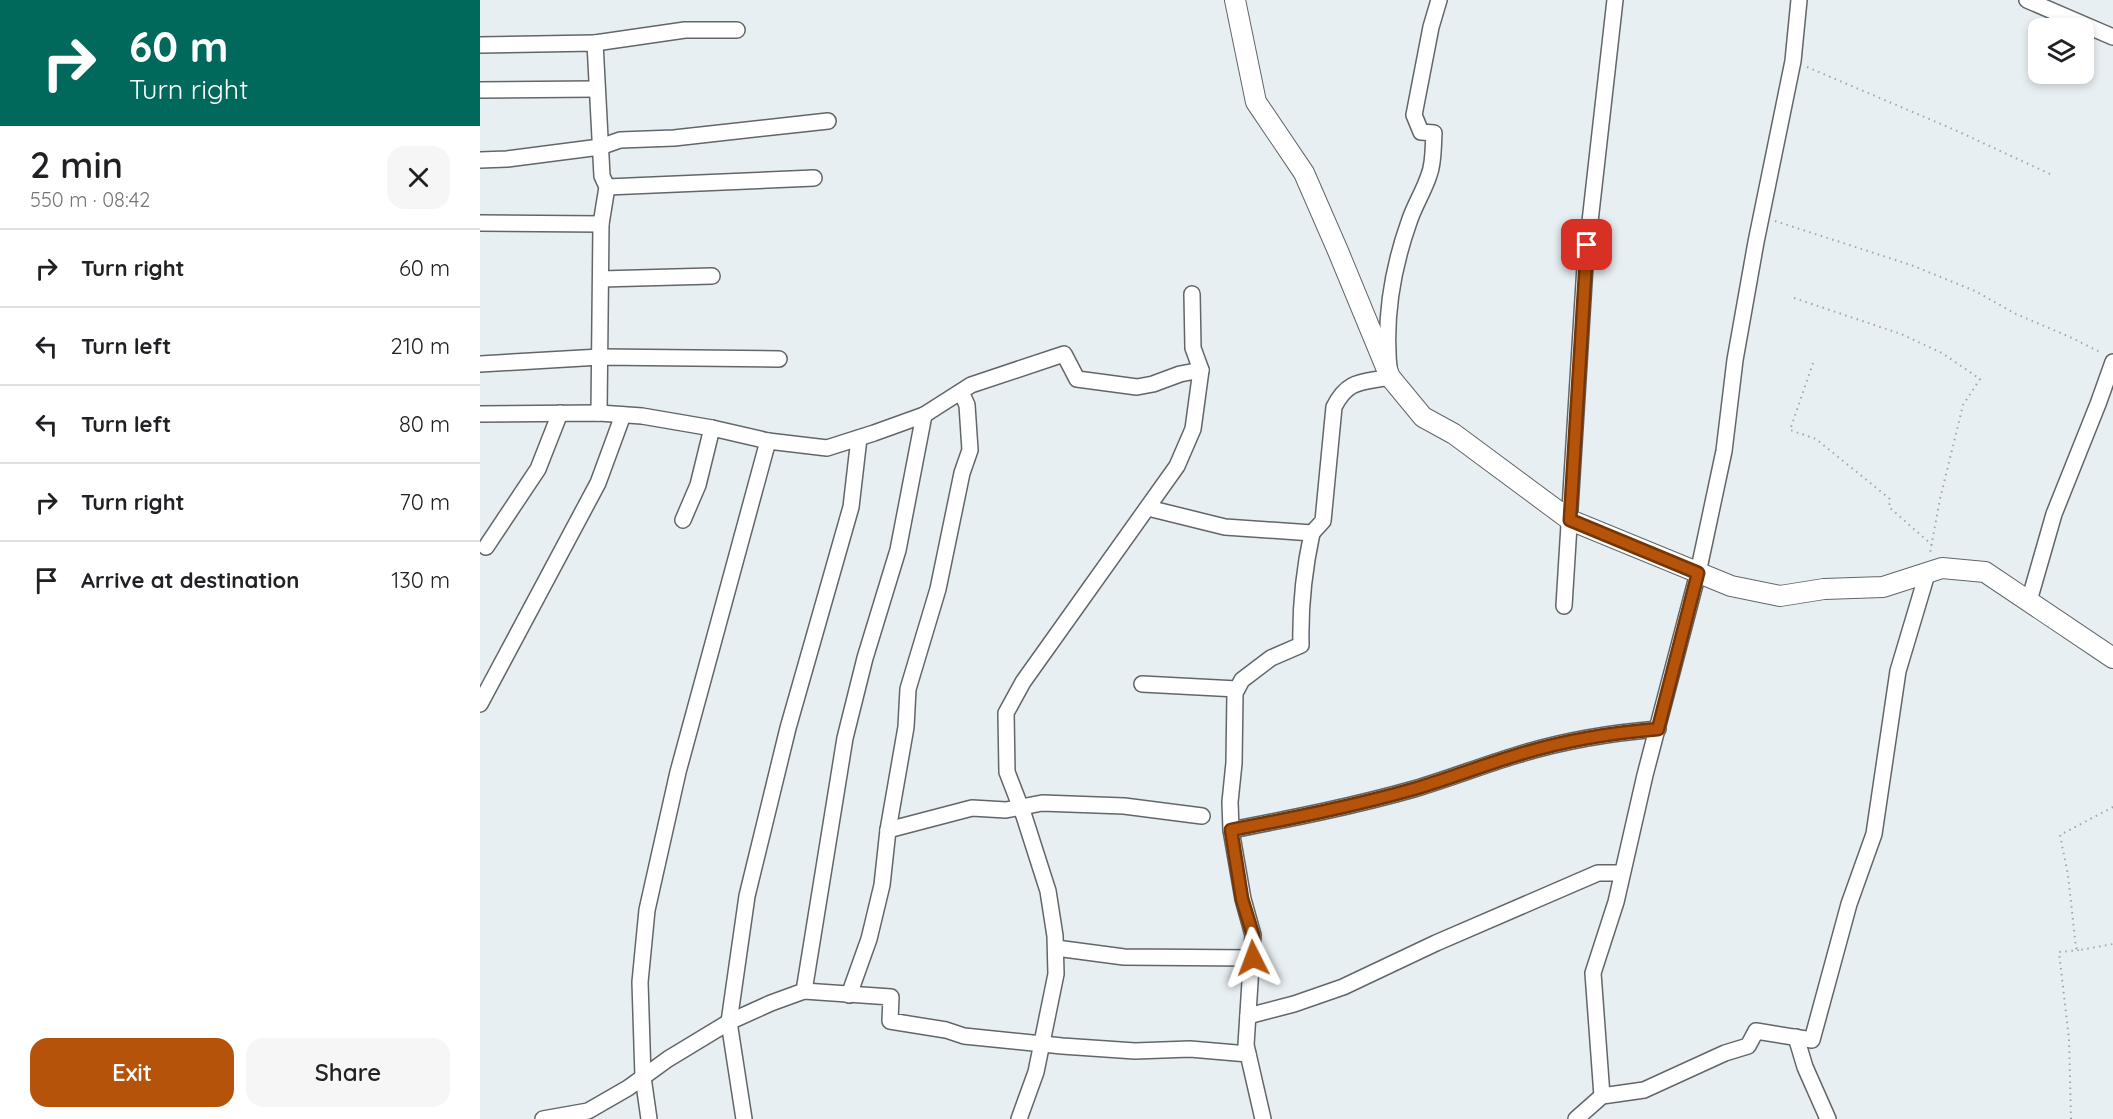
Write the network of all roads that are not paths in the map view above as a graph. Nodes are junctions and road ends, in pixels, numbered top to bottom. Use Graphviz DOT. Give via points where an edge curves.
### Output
graph roads {
  1 [pos="1235,0"];
  2 [pos="1439,0"];
  3 [pos="1615,0"];
  4 [pos="1799,0"];
  5 [pos="2027,0"];
  6 [pos="737,30"];
  7 [pos="2113,37"];
  8 [pos="595,43"];
  9 [pos="480,45"];
  10 [pos="596,88"];
  11 [pos="480,90"];
  12 [pos="828,121"];
  13 [pos="600,147"];
  14 [pos="480,160"];
  15 [pos="814,178"];
  16 [pos="607,187"];
  17 [pos="480,223"];
  18 [pos="601,224"];
  19 [pos="712,276"];
  20 [pos="601,279"];
  21 [pos="1192,294"];
  22 [pos="600,357"];
  23 [pos="2108,358"];
  24 [pos="779,359"];
  25 [pos="480,364"];
  26 [pos="1201,370"];
  27 [pos="1390,377"];
  28 [pos="960,392"];
  29 [pos="560,413"];
  30 [pos="480,414"];
  31 [pos="599,414"];
  32 [pos="623,415"];
  33 [pos="924,415"];
  34 [pos="712,428"];
  35 [pos="859,438"];
  36 [pos="768,441"];
  37 [pos="1148,508"];
  38 [pos="683,520"];
  39 [pos="1570,520"];
  40 [pos="1312,533"];
  41 [pos="486,547"];
  42 [pos="1698,573"];
  43 [pos="1927,574"];
  44 [pos="2030,601"];
  45 [pos="1564,606"];
  46 [pos="2113,658"];
  47 [pos="1142,684"];
  48 [pos="1237,689"];
  49 [pos="480,704"];
  50 [pos="1658,729"];
  51 [pos="1020,807"];
  52 [pos="1202,816"];
  53 [pos="888,830"];
  54 [pos="1231,830"];
  55 [pos="1622,873"];
  56 [pos="1056,948"];
  57 [pos="1253,958"];
  58 [pos="804,991"];
  59 [pos="849,995"];
  60 [pos="1248,1016"];
  61 [pos="729,1022"];
  62 [pos="1796,1037"];
  63 [pos="1042,1043"];
  64 [pos="1248,1054"];
  65 [pos="644,1077"];
  66 [pos="1602,1096"];
  67 [pos="543,1119"];
  68 [pos="650,1119"];
  69 [pos="744,1119"];
  70 [pos="1019,1119"];
  71 [pos="1263,1119"];
  72 [pos="1576,1119"];
  73 [pos="1828,1119"];
  1 -- 27 [label="street" via="1256,102 1304,173"];
  2 -- 27 [label="street" via="1414,115 1421,132 1434,133 1430,173 1395,265 1386,346"];
  3 -- 39 [label="street" via="1585,266"];
  4 -- 42 [label="street" via="1793,61 1735,360 1724,451"];
  5 -- 7 [label="street"];
  6 -- 8 [label="street" via="685,30"];
  8 -- 9 [label="street"];
  8 -- 10 [label="street"];
  10 -- 11 [label="street"];
  10 -- 13 [label="street"];
  12 -- 13 [label="street" via="620,140"];
  13 -- 14 [label="street"];
  13 -- 16 [label="street" via="602,176"];
  15 -- 16 [label="street"];
  16 -- 18 [label="street"];
  17 -- 18 [label="street"];
  18 -- 20 [label="street"];
  19 -- 20 [label="street"];
  20 -- 22 [label="street"];
  21 -- 26 [label="street" via="1193,348"];
  22 -- 24 [label="street"];
  22 -- 25 [label="street"];
  22 -- 31 [label="street"];
  23 -- 44 [label="street" via="2098,404 2054,514"];
  26 -- 28 [label="street" via="1137,387 1077,379 1064,354"];
  26 -- 37 [label="street" via="1193,429 1177,466"];
  27 -- 39 [label="street" via="1423,417 1454,434"];
  27 -- 40 [label="street" via="1349,386 1341,392 1334,407 1323,521"];
  28 -- 33 [label="street"];
  28 -- 53 [label="street" via="967,405 970,450 938,589 908,689 906,727"];
  29 -- 30 [label="street"];
  29 -- 31 [label="street"];
  29 -- 41 [label="street" via="537,469"];
  31 -- 32 [label="street"];
  32 -- 34 [label="street"];
  32 -- 49 [label="street" via="598,483"];
  33 -- 35 [label="street"];
  33 -- 58 [label="street" via="898,550 845,738"];
  34 -- 36 [label="street"];
  34 -- 38 [label="street" via="698,485"];
  35 -- 36 [label="street" via="827,448"];
  35 -- 61 [label="street" via="851,507 788,728 747,896"];
  36 -- 65 [label="street" via="678,772 647,910 640,982"];
  37 -- 40 [label="street" via="1225,527"];
  37 -- 51 [label="street" via="1023,682 1006,713 1007,772"];
  39 -- 42 [label="street"];
  39 -- 45 [label="street"];
  40 -- 48 [label="street" via="1300,605 1301,645 1270,658 1242,680"];
  42 -- 43 [label="street" via="1731,586 1780,596 1824,589 1883,587"];
  42 -- 50 [label="street"];
  43 -- 44 [label="street" via="1942,568 1985,572"];
  43 -- 62 [label="street" via="1898,671 1874,834 1849,904 1812,1040"];
  44 -- 46 [label="street"];
  47 -- 48 [label="street"];
  48 -- 54 [label="street"];
  50 -- 54 [label="street" via="1565,742 1348,807"];
  50 -- 55 [label="street"];
  51 -- 52 [label="street" via="1084,803"];
  51 -- 53 [label="street" via="972,808"];
  51 -- 56 [label="street" via="1048,891"];
  53 -- 59 [label="street" via="882,885 869,939"];
  54 -- 57 [label="street" via="1242,899 1253,935"];
  55 -- 60 [label="street" via="1598,873 1343,987"];
  55 -- 66 [label="street" via="1593,973"];
  56 -- 57 [label="street" via="1124,957"];
  56 -- 63 [label="street" via="1056,974"];
  57 -- 60 [label="street"];
  58 -- 59 [label="street"];
  58 -- 61 [label="street"];
  59 -- 63 [label="street" via="891,997 890,1021 964,1036"];
  60 -- 64 [label="street"];
  61 -- 65 [label="street"];
  61 -- 69 [label="street"];
  62 -- 66 [label="street" via="1756,1031 1748,1046 1644,1090"];
  62 -- 73 [label="street" via="1804,1067"];
  63 -- 64 [label="street"];
  63 -- 70 [label="street"];
  64 -- 71 [label="street"];
  65 -- 67 [label="street" via="588,1111"];
  65 -- 68 [label="street"];
  66 -- 72 [label="street"];
}
